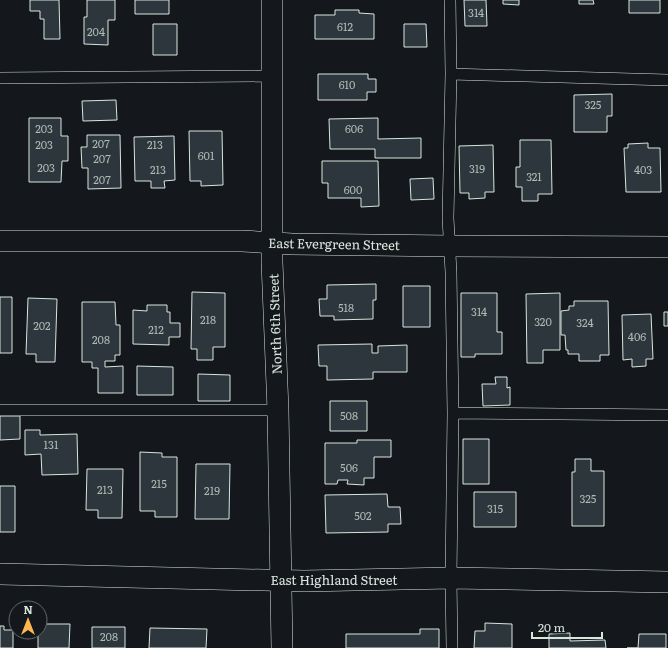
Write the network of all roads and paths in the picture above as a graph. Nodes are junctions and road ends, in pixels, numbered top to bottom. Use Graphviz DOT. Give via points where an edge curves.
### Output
graph roads {
  1 [pos="272,0"];
  2 [pos="450,0"];
  3 [pos="451,74"];
  4 [pos="273,76"];
  5 [pos="0,78"];
  6 [pos="668,80"];
  7 [pos="0,241"];
  8 [pos="272,243"];
  9 [pos="450,246"];
  10 [pos="668,247"];
  11 [pos="0,410"];
  12 [pos="278,410"];
  13 [pos="453,413"];
  14 [pos="668,415"];
  15 [pos="0,574"];
  16 [pos="451,578"];
  17 [pos="280,581"];
  18 [pos="668,582"];
  19 [pos="282,648"];
  20 [pos="452,648"];
  1 -- 4 [label="street, North 6th Street"];
  2 -- 3 [label="lane"];
  3 -- 6 [label="lane"];
  3 -- 9 [label="lane" via="448,218"];
  4 -- 5 [label="lane"];
  4 -- 8 [label="street, North 6th Street"];
  7 -- 8 [label="street, East Evergreen Street"];
  8 -- 9 [label="street, East Evergreen Street"];
  8 -- 12 [label="street, North 6th Street"];
  9 -- 10 [label="street, East Evergreen Street"];
  9 -- 13 [label="lane"];
  11 -- 12 [label="lane"];
  12 -- 17 [label="street, North 6th Street"];
  13 -- 14 [label="lane"];
  13 -- 16 [label="lane"];
  15 -- 17 [label="street, East Highland Street"];
  16 -- 17 [label="street, East Highland Street"];
  16 -- 18 [label="street, East Highland Street"];
  16 -- 20 [label="lane"];
  17 -- 19 [label="street, North 6th Street"];
}
